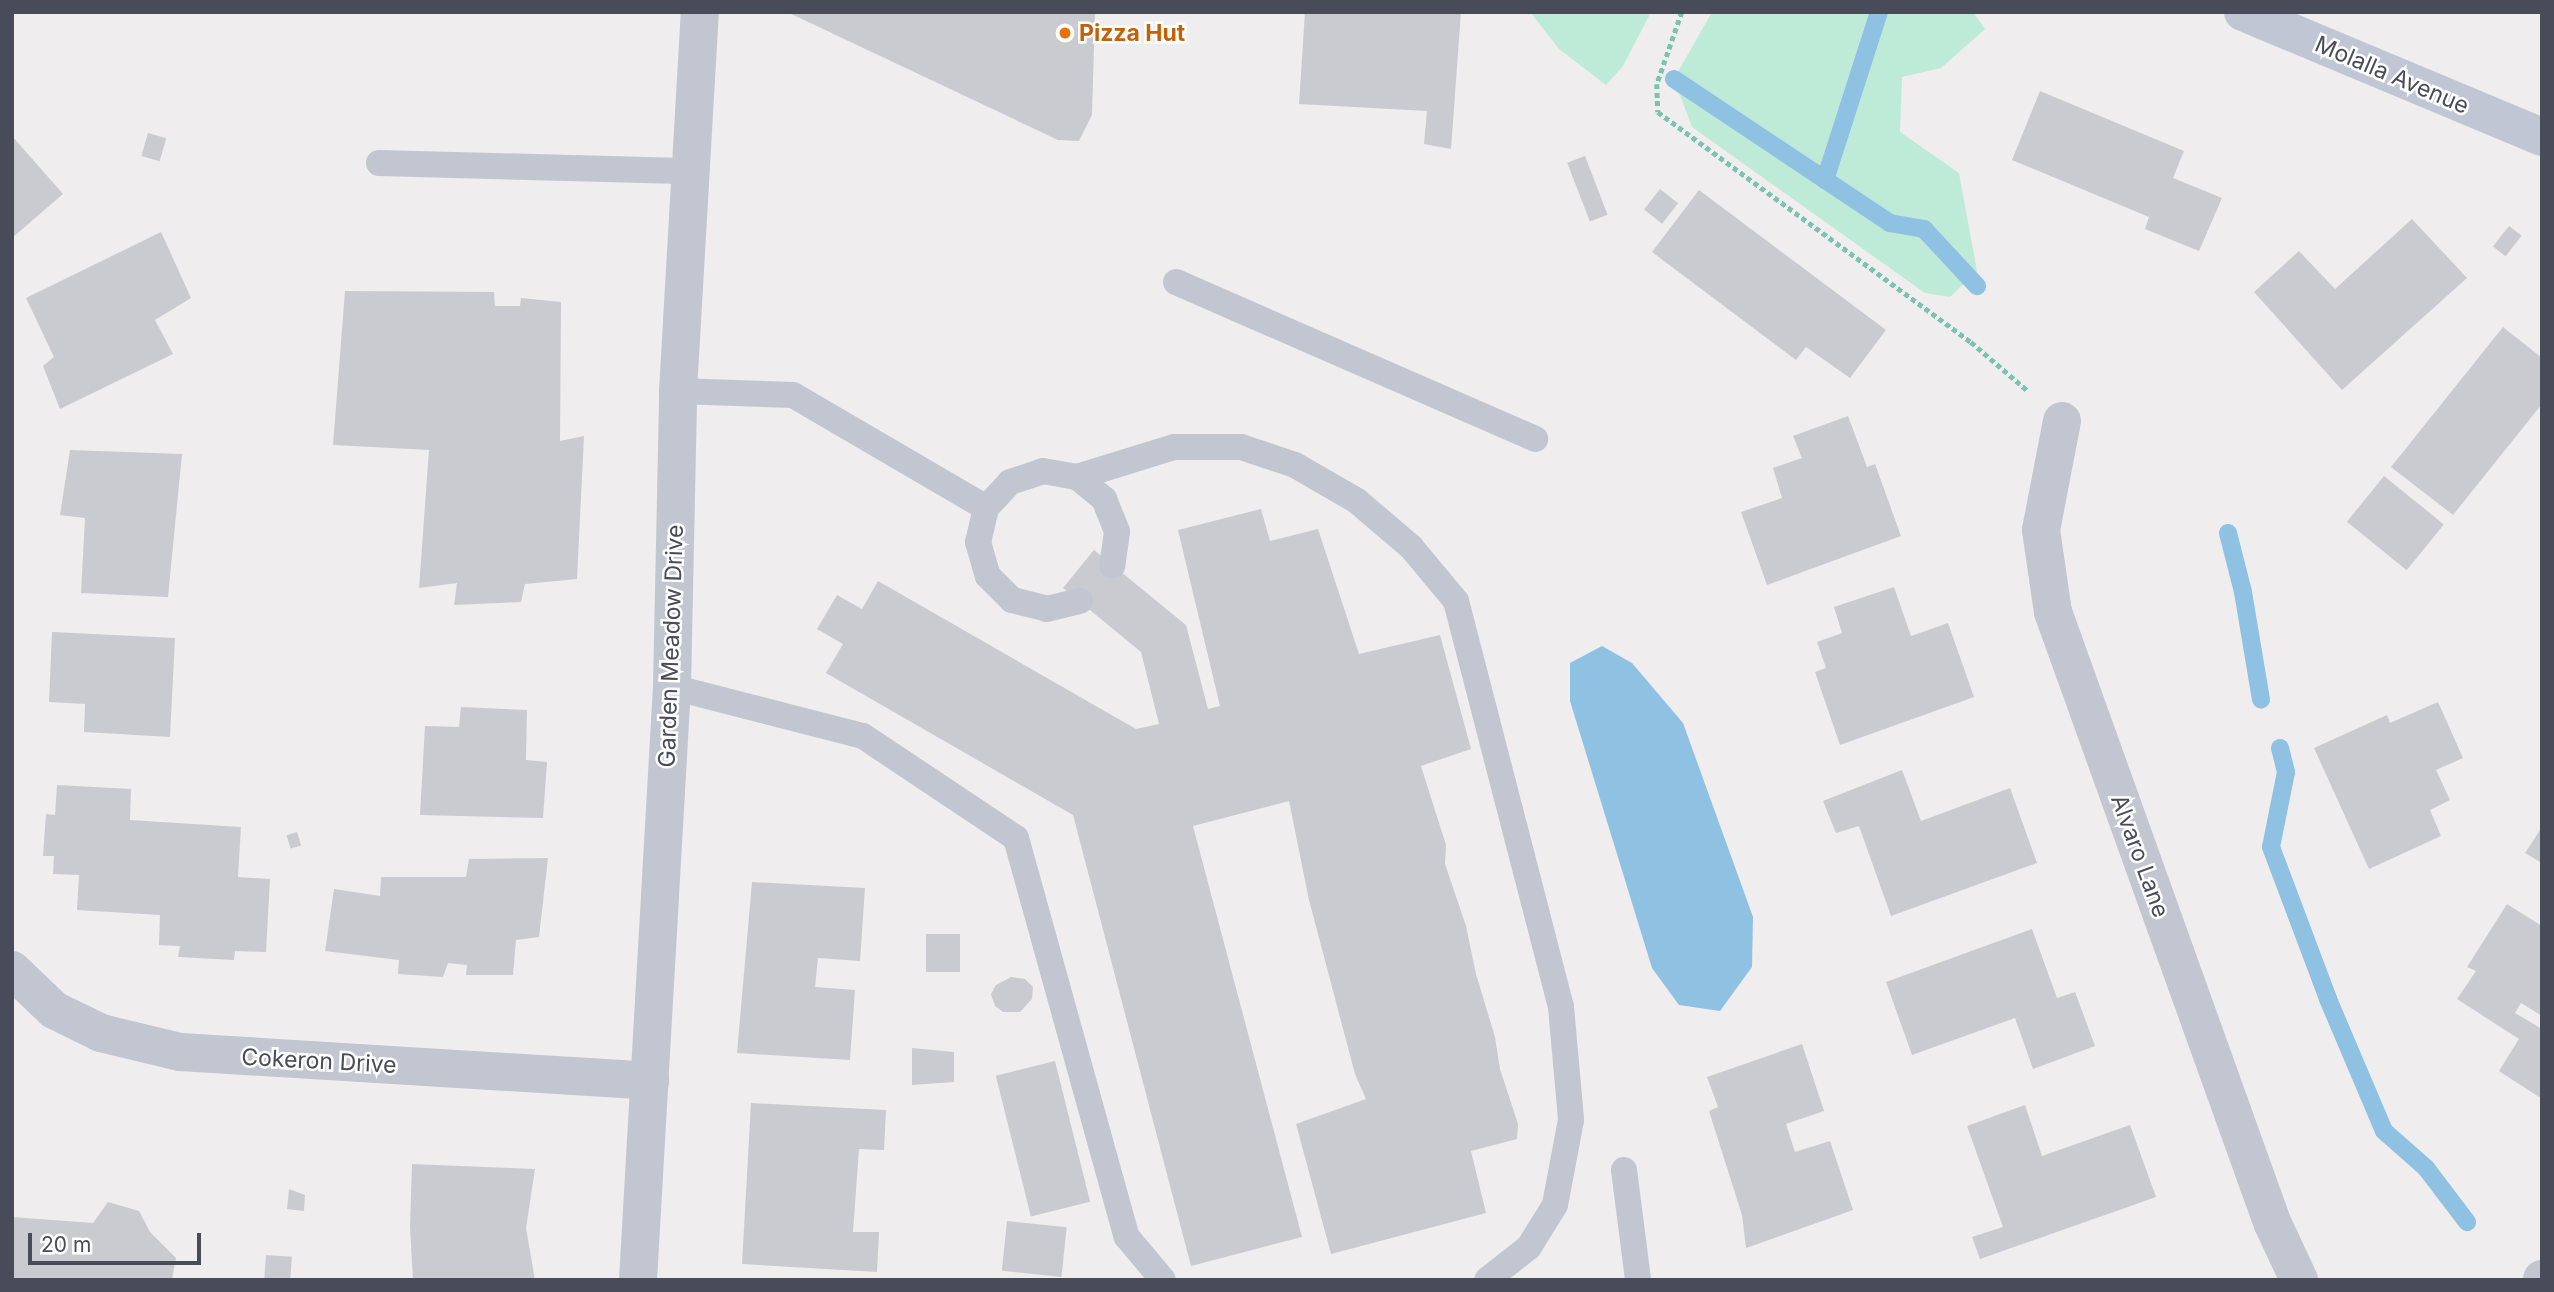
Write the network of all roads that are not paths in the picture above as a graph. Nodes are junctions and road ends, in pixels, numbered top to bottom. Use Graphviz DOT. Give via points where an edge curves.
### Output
graph roads {
  1 [pos="700,12"];
  2 [pos="2243,12"];
  3 [pos="2542,137"];
  4 [pos="379,163"];
  5 [pos="693,171"];
  6 [pos="1176,282"];
  7 [pos="678,391"];
  8 [pos="2063,421"];
  9 [pos="1535,439"];
  10 [pos="1077,477"];
  11 [pos="986,508"];
  12 [pos="1112,566"];
  13 [pos="1080,601"];
  14 [pos="672,687"];
  15 [pos="12,970"];
  16 [pos="650,1081"];
  17 [pos="1625,1170"];
  18 [pos="638,1280"];
  19 [pos="1163,1280"];
  20 [pos="1487,1280"];
  21 [pos="1638,1280"];
  22 [pos="2299,1280"];
  1 -- 5 [label="street, Garden Meadow Drive"];
  2 -- 3 [label="main road, Molalla Avenue"];
  4 -- 5 [label="lane"];
  5 -- 7 [label="street, Garden Meadow Drive"];
  6 -- 9 [label="lane"];
  7 -- 11 [label="lane" via="793,395"];
  7 -- 14 [label="street, Garden Meadow Drive"];
  8 -- 22 [label="street, Alvaro Lane" via="2041,530 2053,612 2272,1222"];
  10 -- 11 [label="lane" via="1043,471 1010,482"];
  10 -- 12 [label="lane" via="1104,499 1117,532"];
  10 -- 20 [label="lane" via="1174,447 1241,447 1295,465 1357,501 1411,547 1455,601 1561,1007 1571,1120 1555,1205 1529,1247"];
  11 -- 13 [label="lane" via="978,542 988,576 1012,600 1047,609"];
  14 -- 16 [label="street, Garden Meadow Drive"];
  14 -- 19 [label="lane" via="863,736 1016,838 1127,1237"];
  15 -- 16 [label="street, Cokeron Drive" via="54,1010 101,1033 180,1052"];
  16 -- 18 [label="street, Garden Meadow Drive"];
  17 -- 21 [label="lane"];
}
